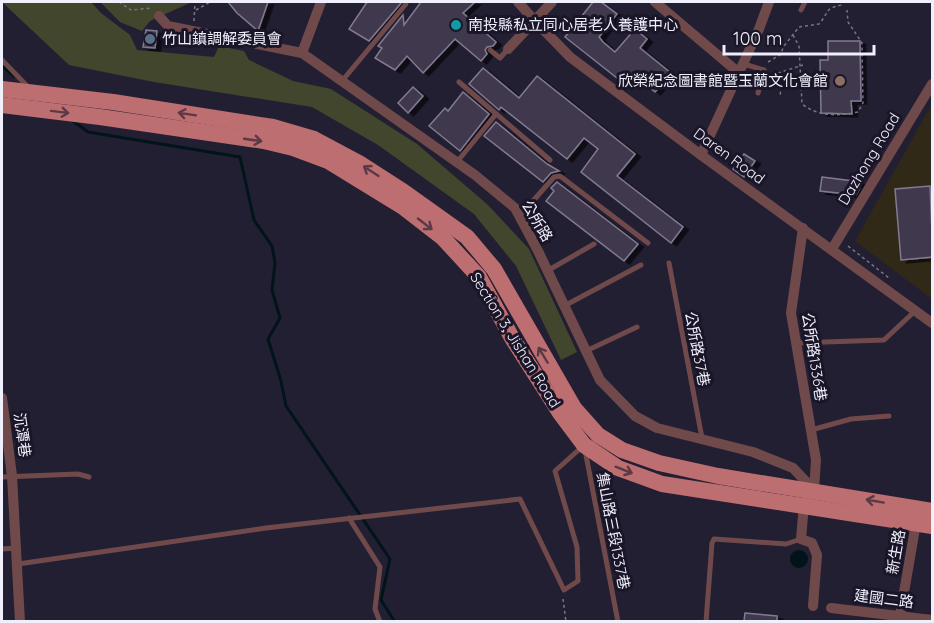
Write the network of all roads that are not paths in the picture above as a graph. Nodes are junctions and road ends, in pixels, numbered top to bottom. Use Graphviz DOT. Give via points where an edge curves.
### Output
graph roads {
  1 [pos="321,2"];
  2 [pos="518,2"];
  3 [pos="552,2"];
  4 [pos="655,2"];
  5 [pos="769,2"];
  6 [pos="805,2"];
  7 [pos="406,4"];
  8 [pos="801,10"];
  9 [pos="156,12"];
  10 [pos="534,20"];
  11 [pos="508,49"];
  12 [pos="490,50"];
  13 [pos="302,53"];
  14 [pos="2,60"];
  15 [pos="741,68"];
  16 [pos="342,82"];
  17 [pos="459,82"];
  18 [pos="933,84"];
  19 [pos="2,89"];
  20 [pos="758,93"];
  21 [pos="33,101"];
  22 [pos="2,105"];
  23 [pos="496,114"];
  24 [pos="701,155"];
  25 [pos="550,160"];
  26 [pos="457,162"];
  27 [pos="519,217"];
  28 [pos="803,228"];
  29 [pos="648,243"];
  30 [pos="594,244"];
  31 [pos="832,249"];
  32 [pos="669,263"];
  33 [pos="641,265"];
  34 [pos="547,271"];
  35 [pos="564,306"];
  36 [pos="915,311"];
  37 [pos="933,323"];
  38 [pos="637,327"];
  39 [pos="796,343"];
  40 [pos="586,351"];
  41 [pos="2,398"];
  42 [pos="889,416"];
  43 [pos="811,430"];
  44 [pos="702,440"];
  45 [pos="584,445"];
  46 [pos="7,477"];
  47 [pos="89,477"];
  48 [pos="809,497"];
  49 [pos="933,511"];
  50 [pos="351,518"];
  51 [pos="924,525"];
  52 [pos="801,539"];
  53 [pos="17,548"];
  54 [pos="2,549"];
  55 [pos="18,564"];
  56 [pos="813,606"];
  57 [pos="831,608"];
  58 [pos="899,619"];
  59 [pos="933,620"];
  60 [pos="20,621"];
  61 [pos="380,621"];
  62 [pos="618,621"];
  63 [pos="706,621"];
  1 -- 13 [label="street"];
  2 -- 10 [label="street, Daren Road"];
  3 -- 10 [label="street"];
  4 -- 15 [label="street"];
  5 -- 15 [label="street"];
  6 -- 8 [label="lane"];
  7 -- 16 [label="lane"];
  9 -- 13 [label="street, 公所路" via="168,26"];
  10 -- 11 [label="street"];
  10 -- 24 [label="street, Daren Road" via="570,57"];
  11 -- 12 [label="lane" via="500,58"];
  13 -- 16 [label="street, 公所路"];
  14 -- 21 [label="lane"];
  15 -- 20 [label="lane" via="764,70"];
  15 -- 24 [label="street"];
  16 -- 26 [label="street, 公所路"];
  17 -- 23 [label="lane"];
  18 -- 31 [label="street, Dazhong Road"];
  19 -- 21 [label="main road, Section 3, Jishan Road"];
  21 -- 22 [label="main road, Section 3, Jishan Road"];
  21 -- 45 [label="main road, Section 3, Jishan Road, one-way" via="100,117 293,148 328,161 368,184 443,238 479,277 518,348"];
  48 -- 21 [label="main road, Section 3, Jishan Road, one-way" via="659,463 622,450 598,435 574,408 494,269 467,237 386,180 314,139 273,127 113,102"];
  23 -- 25 [label="lane"];
  23 -- 26 [label="lane"];
  24 -- 28 [label="street, Daren Road"];
  26 -- 27 [label="street, 公所路" via="514,208"];
  27 -- 29 [label="lane" via="554,177 560,176"];
  27 -- 34 [label="street, 公所路"];
  28 -- 31 [label="street, Daren Road"];
  28 -- 39 [label="street, 公所路1336巷" via="790,313"];
  30 -- 34 [label="lane"];
  31 -- 36 [label="street, Daren Road"];
  32 -- 44 [label="lane, 公所路37巷"];
  33 -- 35 [label="lane"];
  34 -- 35 [label="street, 公所路"];
  35 -- 40 [label="street, 公所路"];
  36 -- 37 [label="street, Daren Road"];
  36 -- 39 [label="lane" via="884,340"];
  38 -- 40 [label="lane"];
  39 -- 43 [label="street, 公所路1336巷"];
  40 -- 44 [label="street, 公所路" via="600,380 635,416 657,429"];
  41 -- 46 [label="street, 沉潭巷"];
  42 -- 43 [label="lane" via="851,419"];
  43 -- 48 [label="street, 公所路1336巷" via="816,460"];
  44 -- 48 [label="street, 公所路" via="753,452 793,468"];
  45 -- 48 [label="main road, Section 3, Jishan Road, one-way" via="618,468 662,484 714,493"];
  45 -- 50 [label="lane" via="555,471 577,547 578,581 564,590 520,499"];
  45 -- 62 [label="lane, 集山路三段1337巷"];
  46 -- 47 [label="lane, 沉潭巷"];
  46 -- 53 [label="street, 沉潭巷"];
  49 -- 48 [label="main road, Section 3, Jishan Road, one-way"];
  48 -- 51 [label="main road, Section 3, Jishan Road"];
  48 -- 52 [label="street, 公所路1336巷"];
  50 -- 55 [label="lane"];
  50 -- 61 [label="lane" via="380,567 375,609"];
  51 -- 58 [label="street, 新生路"];
  52 -- 56 [label="street" via="812,543 817,555"];
  52 -- 63 [label="lane" via="786,544 714,539"];
  53 -- 54 [label="lane"];
  53 -- 55 [label="street, 沉潭巷"];
  55 -- 60 [label="street, 沉潭巷"];
  57 -- 58 [label="street, 建國二路"];
  58 -- 59 [label="street, 建國二路"];
}
